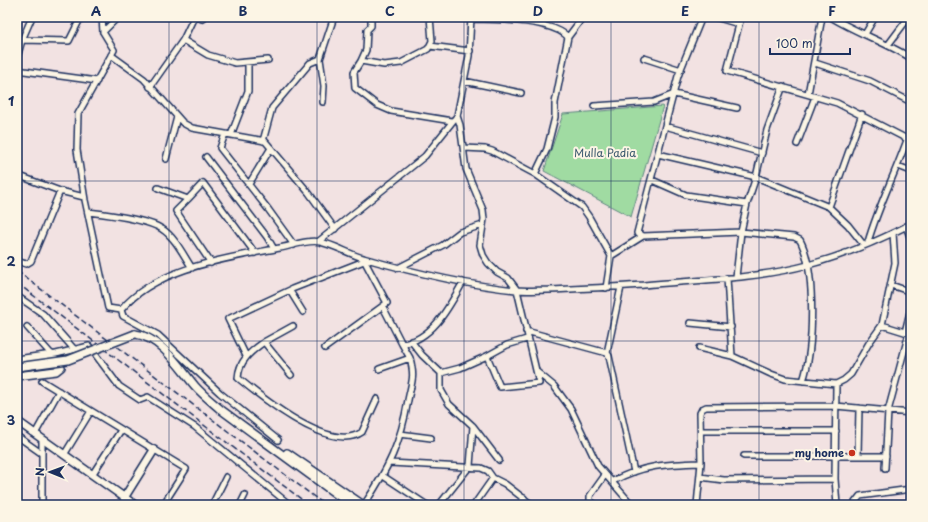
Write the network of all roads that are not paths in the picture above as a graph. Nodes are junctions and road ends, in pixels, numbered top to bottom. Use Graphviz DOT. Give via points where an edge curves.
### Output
graph roads {
  1 [pos="32,17"];
  2 [pos="81,17"];
  3 [pos="102,17"];
  4 [pos="118,17"];
  5 [pos="194,17"];
  6 [pos="197,17"];
  7 [pos="202,17"];
  8 [pos="334,17"];
  9 [pos="371,17"];
  10 [pos="430,17"];
  11 [pos="583,17"];
  12 [pos="702,17"];
  13 [pos="715,17"];
  14 [pos="741,17"];
  15 [pos="822,17"];
  16 [pos="830,17"];
  17 [pos="875,17"];
  18 [pos="909,17"];
  19 [pos="471,18"];
  20 [pos="739,24"];
  21 [pos="103,32"];
  22 [pos="865,34"];
  23 [pos="568,37"];
  24 [pos="22,40"];
  25 [pos="182,40"];
  26 [pos="888,45"];
  27 [pos="430,46"];
  28 [pos="18,48"];
  29 [pos="470,51"];
  30 [pos="111,55"];
  31 [pos="17,58"];
  32 [pos="644,58"];
  33 [pos="911,58"];
  34 [pos="320,59"];
  35 [pos="268,60"];
  36 [pos="361,61"];
  37 [pos="248,63"];
  38 [pos="814,63"];
  39 [pos="17,70"];
  40 [pos="681,70"];
  41 [pos="97,81"];
  42 [pos="464,81"];
  43 [pos="783,86"];
  44 [pos="150,87"];
  45 [pos="521,93"];
  46 [pos="674,94"];
  47 [pos="808,94"];
  48 [pos="815,97"];
  49 [pos="323,102"];
  50 [pos="911,102"];
  51 [pos="594,106"];
  52 [pos="737,108"];
  53 [pos="862,114"];
  54 [pos="457,116"];
  55 [pos="177,117"];
  56 [pos="452,121"];
  57 [pos="665,126"];
  58 [pos="228,135"];
  59 [pos="909,140"];
  60 [pos="263,141"];
  61 [pos="797,144"];
  62 [pos="271,148"];
  63 [pos="464,148"];
  64 [pos="762,153"];
  65 [pos="658,154"];
  66 [pos="206,157"];
  67 [pos="166,159"];
  68 [pos="898,166"];
  69 [pos="911,172"];
  70 [pos="536,174"];
  71 [pos="17,175"];
  72 [pos="756,177"];
  73 [pos="652,180"];
  74 [pos="249,184"];
  75 [pos="158,188"];
  76 [pos="60,191"];
  77 [pos="84,197"];
  78 [pos="188,199"];
  79 [pos="747,204"];
  80 [pos="829,207"];
  81 [pos="88,212"];
  82 [pos="483,225"];
  83 [pos="908,225"];
  84 [pos="335,229"];
  85 [pos="741,232"];
  86 [pos="893,233"];
  87 [pos="643,236"];
  88 [pos="911,240"];
  89 [pos="319,241"];
  90 [pos="866,243"];
  91 [pos="294,245"];
  92 [pos="274,249"];
  93 [pos="255,253"];
  94 [pos="611,256"];
  95 [pos="364,259"];
  96 [pos="17,261"];
  97 [pos="211,263"];
  98 [pos="807,265"];
  99 [pos="192,268"];
  100 [pos="398,268"];
  101 [pos="736,277"];
  102 [pos="727,278"];
  103 [pos="463,282"];
  104 [pos="891,285"];
  105 [pos="621,287"];
  106 [pos="606,288"];
  107 [pos="517,290"];
  108 [pos="290,291"];
  109 [pos="911,292"];
  110 [pos="17,296"];
  111 [pos="383,307"];
  112 [pos="911,308"];
  113 [pos="121,310"];
  114 [pos="303,312"];
  115 [pos="690,323"];
  116 [pos="882,325"];
  117 [pos="293,326"];
  118 [pos="731,326"];
  119 [pos="27,327"];
  120 [pos="526,331"];
  121 [pos="908,333"];
  122 [pos="528,339"];
  123 [pos="411,341"];
  124 [pos="264,342"];
  125 [pos="402,344"];
  126 [pos="325,348"];
  127 [pos="699,348"];
  128 [pos="74,349"];
  129 [pos="607,353"];
  130 [pos="52,355"];
  131 [pos="246,356"];
  132 [pos="487,356"];
  133 [pos="732,356"];
  134 [pos="410,358"];
  135 [pos="17,360"];
  136 [pos="17,367"];
  137 [pos="379,369"];
  138 [pos="537,372"];
  139 [pos="441,374"];
  140 [pos="291,375"];
  141 [pos="17,376"];
  142 [pos="42,381"];
  143 [pos="803,381"];
  144 [pos="836,384"];
  145 [pos="59,392"];
  146 [pos="377,399"];
  147 [pos="836,406"];
  148 [pos="859,408"];
  149 [pos="220,409"];
  150 [pos="91,411"];
  151 [pos="888,411"];
  152 [pos="911,412"];
  153 [pos="17,421"];
  154 [pos="472,426"];
  155 [pos="121,430"];
  156 [pos="701,431"];
  157 [pos="836,431"];
  158 [pos="35,434"];
  159 [pos="400,434"];
  160 [pos="17,436"];
  161 [pos="431,438"];
  162 [pos="42,439"];
  163 [pos="278,440"];
  164 [pos="154,450"];
  165 [pos="41,453"];
  166 [pos="835,454"];
  167 [pos="64,455"];
  168 [pos="858,455"];
  169 [pos="744,456"];
  170 [pos="886,456"];
  171 [pos="498,460"];
  172 [pos="390,463"];
  173 [pos="701,463"];
  174 [pos="470,466"];
  175 [pos="885,468"];
  176 [pos="634,472"];
  177 [pos="92,475"];
  178 [pos="605,475"];
  179 [pos="383,476"];
  180 [pos="226,477"];
  181 [pos="700,477"];
  182 [pos="493,478"];
  183 [pos="835,479"];
  184 [pos="612,481"];
  185 [pos="911,490"];
  186 [pos="245,495"];
  187 [pos="124,498"];
  188 [pos="524,498"];
  189 [pos="42,505"];
  190 [pos="135,505"];
  191 [pos="163,505"];
  192 [pos="212,505"];
  193 [pos="240,505"];
  194 [pos="290,505"];
  195 [pos="351,505"];
  196 [pos="364,505"];
  197 [pos="428,505"];
  198 [pos="439,505"];
  199 [pos="474,505"];
  200 [pos="519,505"];
  201 [pos="532,505"];
  202 [pos="596,505"];
  203 [pos="632,505"];
  204 [pos="697,505"];
  205 [pos="837,505"];
  206 [pos="853,505"];
  1 -- 24 [label="street"];
  2 -- 24 [label="street" via="69,41"];
  3 -- 21 [label="street"];
  4 -- 21 [label="street"];
  5 -- 25 [label="street"];
  6 -- 7 [label="street"];
  8 -- 34 [label="street"];
  9 -- 36 [label="street" via="371,26 367,30 366,50"];
  10 -- 27 [label="street"];
  11 -- 23 [label="street"];
  12 -- 40 [label="street"];
  13 -- 20 [label="street"];
  14 -- 20 [label="street"];
  15 -- 38 [label="street"];
  16 -- 22 [label="street" via="850,29"];
  17 -- 22 [label="street"];
  18 -- 26 [label="street"];
  19 -- 23 [label="street" via="533,24"];
  19 -- 29 [label="street"];
  20 -- 43 [label="street" via="727,71"];
  21 -- 30 [label="street" via="114,50"];
  22 -- 26 [label="street"];
  23 -- 70 [label="street" via="555,103 555,117 547,149"];
  24 -- 28 [label="street"];
  25 -- 37 [label="street" via="208,55 235,63"];
  25 -- 44 [label="street"];
  26 -- 33 [label="street"];
  27 -- 29 [label="street"];
  27 -- 36 [label="street" via="401,63 384,65"];
  28 -- 31 [label="street"];
  29 -- 42 [label="street"];
  30 -- 41 [label="street"];
  30 -- 44 [label="street"];
  32 -- 40 [label="street"];
  34 -- 49 [label="street" via="324,86"];
  34 -- 60 [label="street" via="310,63 272,108"];
  35 -- 37 [label="street"];
  36 -- 56 [label="street" via="354,72 355,88 377,105 402,114"];
  37 -- 58 [label="street" via="248,91"];
  38 -- 47 [label="street"];
  38 -- 50 [label="street" via="870,81 892,90"];
  39 -- 41 [label="street"];
  40 -- 46 [label="street"];
  41 -- 77 [label="street" via="78,114 78,150"];
  42 -- 45 [label="street"];
  42 -- 54 [label="street"];
  43 -- 47 [label="street"];
  43 -- 64 [label="street" via="767,130"];
  44 -- 55 [label="street"];
  46 -- 51 [label="street" via="654,102"];
  46 -- 52 [label="street"];
  46 -- 57 [label="street"];
  47 -- 48 [label="street"];
  48 -- 53 [label="street"];
  48 -- 61 [label="street"];
  53 -- 59 [label="street"];
  53 -- 80 [label="street"];
  54 -- 56 [label="street"];
  54 -- 63 [label="street"];
  55 -- 58 [label="street" via="192,128"];
  55 -- 67 [label="street"];
  56 -- 84 [label="street" via="425,156"];
  57 -- 64 [label="street"];
  57 -- 65 [label="street"];
  58 -- 60 [label="street"];
  58 -- 74 [label="street" via="220,148"];
  59 -- 68 [label="street"];
  60 -- 62 [label="street"];
  62 -- 74 [label="street"];
  62 -- 84 [label="street"];
  63 -- 70 [label="street" via="492,151"];
  63 -- 82 [label="street" via="466,169 483,210"];
  64 -- 72 [label="street"];
  65 -- 72 [label="street"];
  65 -- 73 [label="street"];
  66 -- 92 [label="street"];
  68 -- 69 [label="street"];
  68 -- 90 [label="street"];
  70 -- 94 [label="street" via="582,207"];
  71 -- 76 [label="street"];
  72 -- 79 [label="street"];
  72 -- 80 [label="street"];
  73 -- 79 [label="street" via="686,195"];
  73 -- 87 [label="street" via="637,228 638,235"];
  74 -- 91 [label="street"];
  75 -- 78 [label="street"];
  76 -- 77 [label="street"];
  76 -- 96 [label="street" via="31,261 26,264"];
  77 -- 81 [label="street"];
  78 -- 93 [label="street" via="203,183"];
  78 -- 97 [label="street" via="176,211"];
  79 -- 85 [label="street"];
  80 -- 90 [label="street"];
  81 -- 99 [label="street" via="110,214 162,229"];
  81 -- 113 [label="street" via="108,308"];
  82 -- 100 [label="street" via="460,232 443,245"];
  82 -- 107 [label="street" via="480,244 483,255"];
  83 -- 86 [label="street"];
  83 -- 88 [label="street"];
  84 -- 89 [label="street"];
  85 -- 87 [label="street"];
  85 -- 98 [label="street" via="798,238 803,244"];
  85 -- 101 [label="street"];
  86 -- 90 [label="street"];
  86 -- 104 [label="street" via="895,263"];
  87 -- 94 [label="street"];
  89 -- 91 [label="street"];
  89 -- 95 [label="street"];
  90 -- 98 [label="street"];
  91 -- 92 [label="street"];
  92 -- 93 [label="street"];
  93 -- 97 [label="street"];
  94 -- 106 [label="street"];
  95 -- 100 [label="street"];
  95 -- 108 [label="street"];
  95 -- 111 [label="street" via="387,303"];
  97 -- 99 [label="street"];
  98 -- 101 [label="street"];
  98 -- 143 [label="street" via="812,308 810,357"];
  99 -- 113 [label="street" via="164,279"];
  100 -- 103 [label="street"];
  101 -- 102 [label="street"];
  102 -- 105 [label="street"];
  102 -- 118 [label="street"];
  103 -- 107 [label="street"];
  103 -- 123 [label="street" via="447,312 424,334"];
  104 -- 109 [label="street"];
  104 -- 116 [label="street"];
  105 -- 106 [label="street"];
  105 -- 129 [label="street"];
  106 -- 107 [label="street"];
  107 -- 120 [label="street"];
  108 -- 114 [label="street"];
  108 -- 131 [label="street" via="228,320"];
  110 -- 128 [label="street" via="43,314"];
  111 -- 125 [label="street"];
  111 -- 126 [label="street"];
  112 -- 121 [label="street"];
  113 -- 163 [label="street" via="123,316 158,335 220,393"];
  115 -- 118 [label="street"];
  116 -- 121 [label="street"];
  116 -- 144 [label="street" via="868,343 851,374"];
  117 -- 124 [label="street"];
  118 -- 133 [label="street"];
  119 -- 130 [label="street"];
  120 -- 122 [label="street"];
  120 -- 129 [label="street"];
  121 -- 151 [label="street"];
  122 -- 132 [label="street" via="507,345"];
  122 -- 138 [label="street"];
  123 -- 125 [label="street"];
  123 -- 139 [label="street"];
  124 -- 131 [label="street"];
  124 -- 140 [label="street"];
  125 -- 134 [label="street"];
  127 -- 133 [label="street"];
  128 -- 130 [label="street"];
  128 -- 194 [label="street" via="89,346 119,386 140,400 148,397 195,427"];
  129 -- 176 [label="street"];
  130 -- 135 [label="street"];
  130 -- 141 [label="street" via="60,369"];
  131 -- 146 [label="street" via="238,369 238,378 274,407 302,423 335,437 357,436 362,432"];
  132 -- 138 [label="street" via="500,387 539,383"];
  132 -- 139 [label="street"];
  133 -- 143 [label="street" via="778,377"];
  134 -- 137 [label="street"];
  134 -- 159 [label="street" via="414,374"];
  136 -- 149 [label="street, bridge" via="68,360 135,334 142,335 149,337 167,353"];
  138 -- 178 [label="street" via="554,386 571,409 598,466"];
  139 -- 154 [label="street" via="441,390 449,404"];
  142 -- 145 [label="street"];
  143 -- 144 [label="street"];
  144 -- 147 [label="street"];
  145 -- 150 [label="street"];
  145 -- 158 [label="street"];
  147 -- 148 [label="street"];
  147 -- 156 [label="street" via="706,407 702,408 700,413"];
  147 -- 157 [label="street"];
  148 -- 151 [label="street"];
  148 -- 168 [label="street"];
  149 -- 195 [label="street"];
  149 -- 196 [label="street"];
  150 -- 155 [label="street"];
  150 -- 167 [label="street"];
  151 -- 152 [label="street"];
  151 -- 170 [label="street"];
  153 -- 158 [label="street"];
  154 -- 171 [label="street"];
  154 -- 174 [label="street"];
  155 -- 164 [label="street"];
  155 -- 177 [label="street"];
  156 -- 157 [label="street"];
  156 -- 173 [label="street"];
  157 -- 166 [label="street"];
  158 -- 162 [label="street"];
  159 -- 161 [label="street"];
  159 -- 172 [label="street"];
  160 -- 165 [label="street"];
  162 -- 165 [label="street"];
  162 -- 167 [label="street"];
  164 -- 187 [label="street"];
  164 -- 191 [label="street" via="186,469"];
  165 -- 189 [label="street"];
  166 -- 168 [label="street"];
  166 -- 169 [label="street"];
  166 -- 183 [label="street"];
  167 -- 177 [label="street"];
  168 -- 170 [label="street"];
  170 -- 175 [label="street"];
  172 -- 174 [label="street"];
  172 -- 179 [label="street"];
  173 -- 176 [label="street" via="662,464"];
  173 -- 181 [label="street"];
  174 -- 182 [label="street" via="488,471"];
  174 -- 198 [label="street"];
  176 -- 184 [label="street"];
  177 -- 187 [label="street"];
  178 -- 184 [label="street"];
  178 -- 202 [label="street" via="590,496 590,501"];
  179 -- 196 [label="street"];
  179 -- 197 [label="street"];
  180 -- 192 [label="street"];
  181 -- 183 [label="street" via="724,480"];
  181 -- 204 [label="street"];
  182 -- 188 [label="street"];
  182 -- 199 [label="street"];
  183 -- 205 [label="street"];
  184 -- 203 [label="street"];
  185 -- 206 [label="street" via="860,496"];
  186 -- 193 [label="street"];
  187 -- 190 [label="street"];
  188 -- 200 [label="street"];
  188 -- 201 [label="street"];
}
